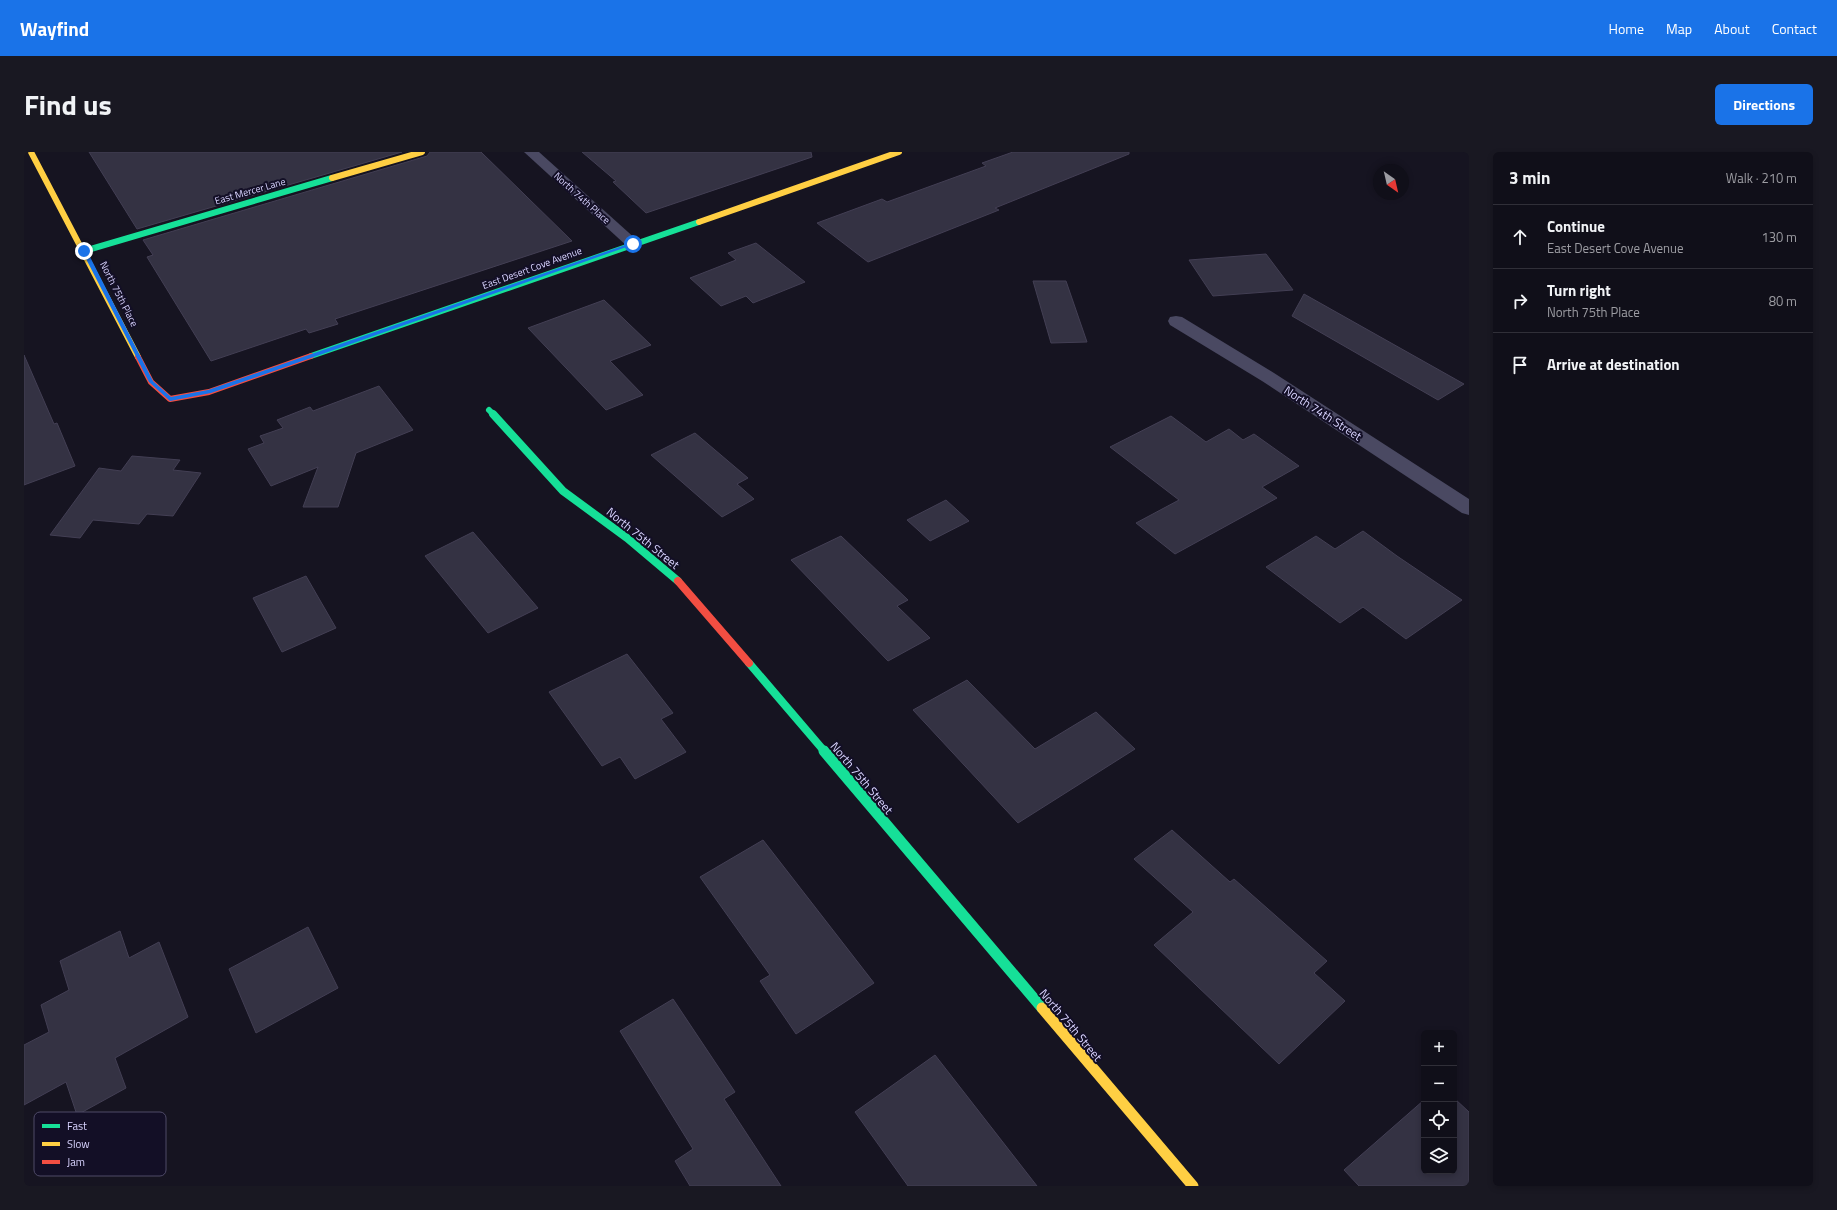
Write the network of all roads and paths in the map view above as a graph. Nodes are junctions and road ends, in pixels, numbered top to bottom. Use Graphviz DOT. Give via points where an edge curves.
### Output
graph roads {
  1 [pos="31,152"];
  2 [pos="422,152"];
  3 [pos="531,152"];
  4 [pos="899,152"];
  5 [pos="633,244"];
  6 [pos="84,251"];
  7 [pos="1176,321"];
  8 [pos="170,399"];
  9 [pos="489,410"];
  10 [pos="1469,508"];
  11 [pos="1192,1186"];
  1 -- 6 [label="street, North 75th Place"];
  2 -- 6 [label="street, East Mercer Lane"];
  3 -- 5 [label="street, North 74th Place"];
  4 -- 5 [label="street, East Desert Cove Avenue"];
  5 -- 8 [label="street, East Desert Cove Avenue" via="209,392"];
  6 -- 8 [label="street, North 75th Place" via="151,382"];
  7 -- 10 [label="street, North 74th Street" via="1268,377"];
  9 -- 11 [label="street, North 75th Street" via="563,491 627,538 682,585"];
}
